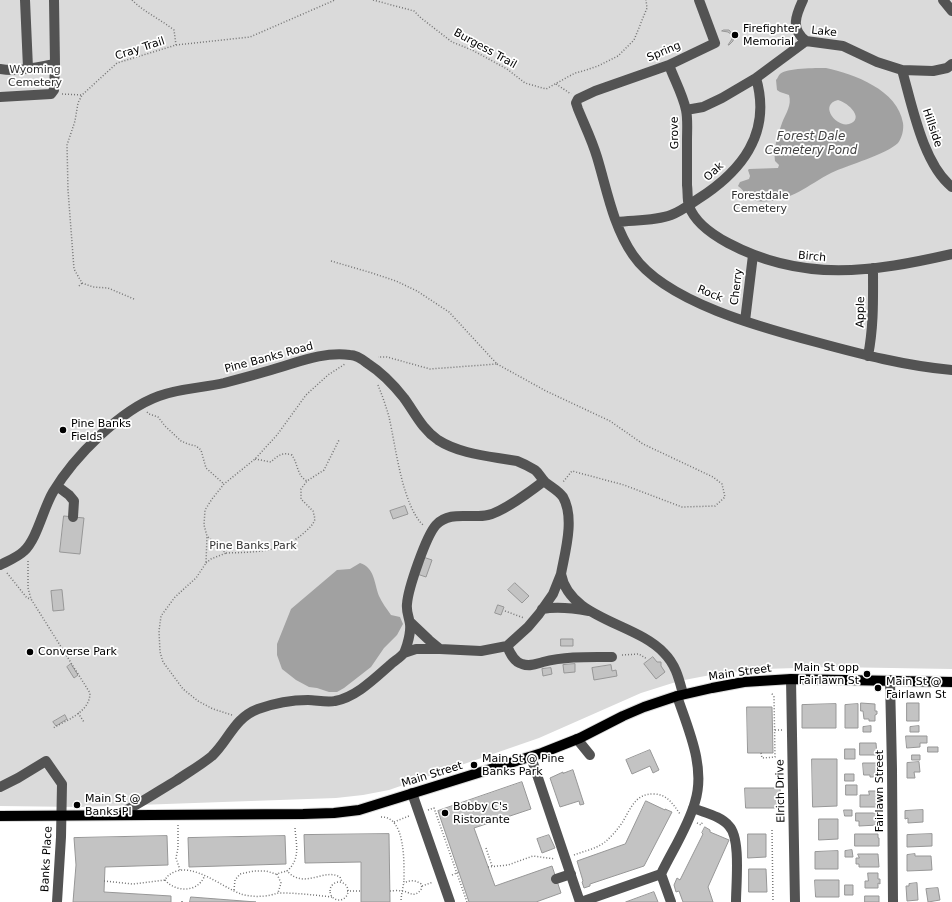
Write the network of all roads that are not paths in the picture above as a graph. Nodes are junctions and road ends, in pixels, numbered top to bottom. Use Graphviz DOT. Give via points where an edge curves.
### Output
graph roads {
  1 [pos="25,0"];
  2 [pos="54,0"];
  3 [pos="699,0"];
  4 [pos="803,0"];
  5 [pos="943,0"];
  6 [pos="952,11"];
  7 [pos="806,41"];
  8 [pos="55,64"];
  9 [pos="668,65"];
  10 [pos="28,68"];
  11 [pos="950,68"];
  12 [pos="0,69"];
  13 [pos="902,70"];
  14 [pos="756,78"];
  15 [pos="0,97"];
  16 [pos="578,99"];
  17 [pos="686,110"];
  18 [pos="952,187"];
  19 [pos="689,205"];
  20 [pos="617,222"];
  21 [pos="952,254"];
  22 [pos="753,255"];
  23 [pos="873,268"];
  24 [pos="745,321"];
  25 [pos="868,356"];
  26 [pos="952,370"];
  27 [pos="544,481"];
  28 [pos="57,486"];
  29 [pos="73,517"];
  30 [pos="1,564"];
  31 [pos="561,574"];
  32 [pos="542,609"];
  33 [pos="589,611"];
  34 [pos="410,622"];
  35 [pos="507,646"];
  36 [pos="440,649"];
  37 [pos="404,653"];
  38 [pos="612,657"];
  39 [pos="792,679"];
  40 [pos="890,680"];
  41 [pos="952,682"];
  42 [pos="680,695"];
  43 [pos="577,739"];
  44 [pos="590,754"];
  45 [pos="531,756"];
  46 [pos="0,787"];
  47 [pos="412,793"];
  48 [pos="693,808"];
  49 [pos="118,815"];
  50 [pos="0,816"];
  51 [pos="61,817"];
  52 [pos="571,874"];
  53 [pos="661,874"];
  54 [pos="556,879"];
  55 [pos="57,902"];
  56 [pos="450,902"];
  57 [pos="581,902"];
  58 [pos="671,902"];
  59 [pos="736,902"];
  60 [pos="795,902"];
  61 [pos="893,902"];
  1 -- 10 [label="street"];
  2 -- 8 [label="street"];
  3 -- 9 [label="street, Spring" via="715,43"];
  4 -- 7 [label="street" via="796,22 800,36"];
  5 -- 6 [label="street"];
  7 -- 13 [label="street, Lake" via="843,46 877,62"];
  7 -- 14 [label="street, Lake"];
  8 -- 10 [label="street"];
  8 -- 15 [label="street" via="54,90 51,94"];
  9 -- 16 [label="street, Spring"];
  9 -- 17 [label="street, Grove"];
  10 -- 12 [label="street"];
  11 -- 13 [label="street, Lake" via="933,71"];
  13 -- 18 [label="street, Hillside" via="926,148 935,168"];
  14 -- 17 [label="street, Lake" via="703,107"];
  14 -- 19 [label="street, Oak" via="760,93 759,127 752,144 728,176 710,192"];
  16 -- 20 [label="street, Rock" via="576,103"];
  17 -- 19 [label="street, Grove"];
  19 -- 20 [label="street, Oak" via="669,216"];
  19 -- 22 [label="street, Birch" via="694,215 720,239"];
  20 -- 24 [label="street, Rock" via="634,257 659,281 705,306"];
  21 -- 23 [label="street, Birch"];
  22 -- 23 [label="street, Birch" via="808,269 832,271"];
  22 -- 24 [label="street, Cherry"];
  23 -- 25 [label="street, Apple" via="874,316"];
  24 -- 25 [label="street, Rock"];
  25 -- 26 [label="street, Rock"];
  27 -- 28 [label="street, Pine Banks Road" via="535,470 518,462 464,451 439,441 420,423 404,398 377,370 351,355 333,355 310,357 222,383 159,396 144,403 107,429 87,448"];
  27 -- 31 [label="street, Pine Banks Road" via="563,498 568,514"];
  27 -- 34 [label="street" via="498,511 487,515 454,516 435,526 423,550 409,590 406,603"];
  28 -- 29 [label="street" via="74,501"];
  28 -- 30 [label="street, Pine Banks Road" via="30,544 23,553"];
  31 -- 32 [label="street, Pine Banks Road" via="553,594"];
  31 -- 33 [label="street" via="566,589"];
  32 -- 33 [label="street" via="554,607"];
  32 -- 35 [label="street, Pine Banks Road" via="534,621"];
  33 -- 42 [label="street" via="622,626 664,652 676,668"];
  34 -- 36 [label="street"];
  34 -- 37 [label="street" via="409,638"];
  35 -- 36 [label="street" via="481,651"];
  35 -- 38 [label="street" via="517,662 523,665 568,658"];
  36 -- 37 [label="street" via="416,649"];
  37 -- 49 [label="street" via="366,685 345,698 334,701 291,702 258,709 242,718 212,755 139,804"];
  39 -- 40 [label="main road, Main Street"];
  39 -- 42 [label="main road, Main Street" via="744,682"];
  39 -- 60 [label="street, Elrich Drive"];
  40 -- 41 [label="main road, Main Street"];
  40 -- 61 [label="street, Fairlawn Street"];
  42 -- 43 [label="main road, Main Street" via="644,707"];
  42 -- 48 [label="street" via="697,760 698,784"];
  43 -- 44 [label="street"];
  43 -- 45 [label="main road, Main Street"];
  45 -- 47 [label="main road, Main Street"];
  45 -- 52 [label="street"];
  46 -- 51 [label="street, Banks Place" via="46,761 62,784"];
  47 -- 49 [label="main road, Main Street" via="359,810 334,813"];
  47 -- 56 [label="street"];
  48 -- 53 [label="street"];
  48 -- 59 [label="street" via="729,825 735,838"];
  49 -- 51 [label="main road, Main Street"];
  50 -- 51 [label="main road, Main Street"];
  51 -- 55 [label="street, Banks Place"];
  52 -- 54 [label="street"];
  52 -- 57 [label="street"];
  53 -- 57 [label="street"];
  53 -- 58 [label="street"];
}
